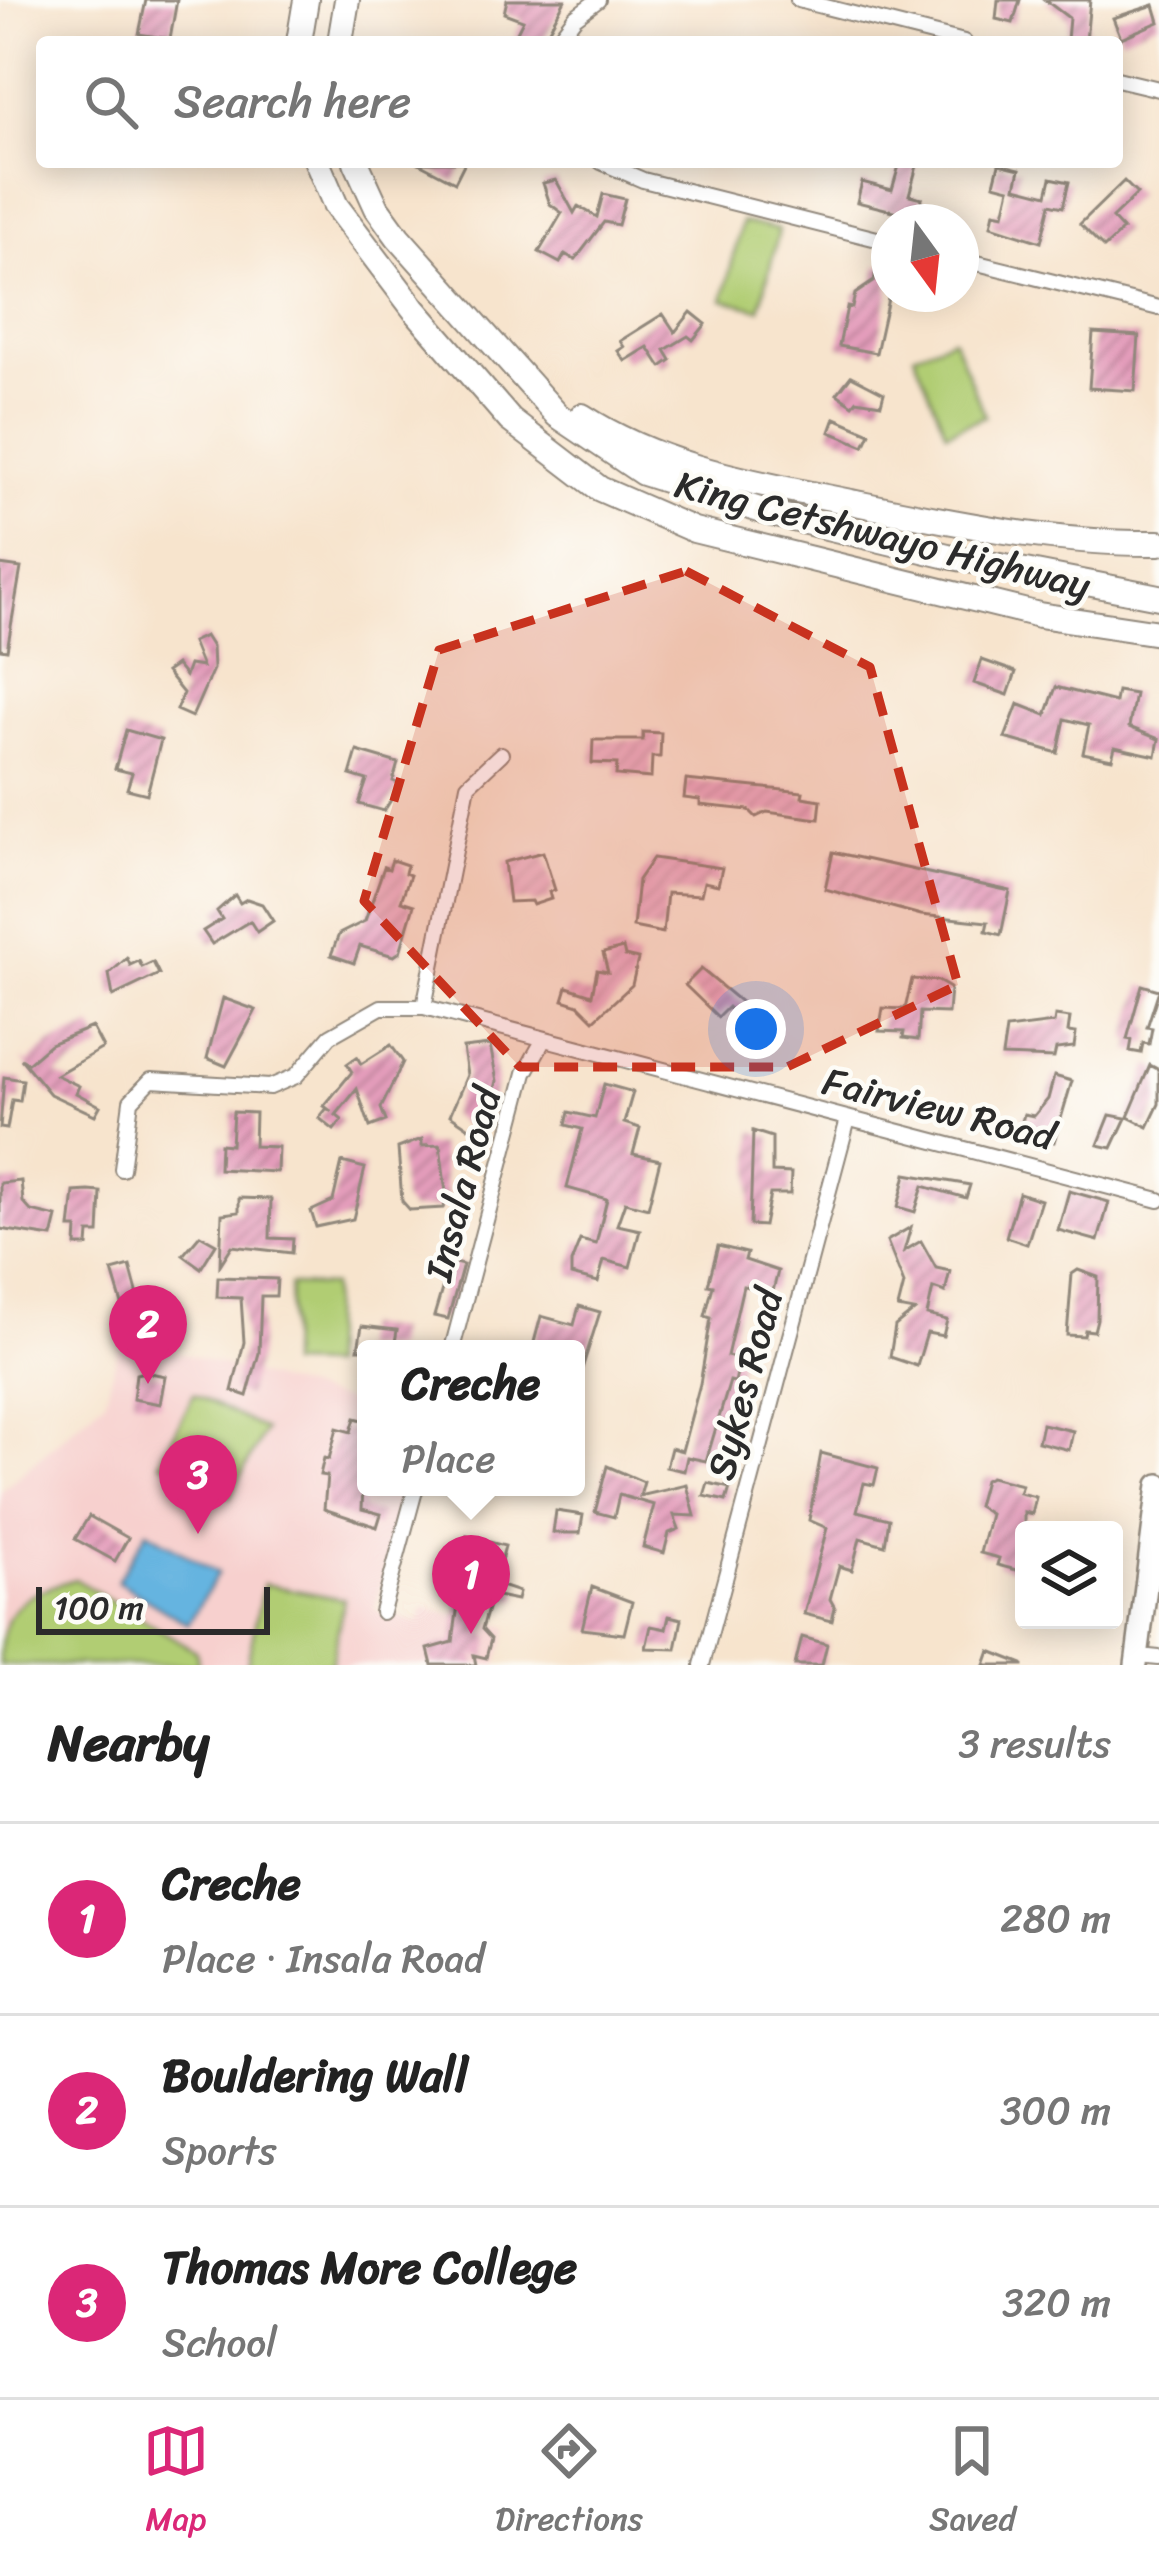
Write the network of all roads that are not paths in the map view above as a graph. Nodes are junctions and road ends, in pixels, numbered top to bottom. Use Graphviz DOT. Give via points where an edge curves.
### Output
graph roads {
  1 [pos="306,0"];
  2 [pos="347,0"];
  3 [pos="598,0"];
  4 [pos="798,0"];
  5 [pos="300,36"];
  6 [pos="341,36"];
  7 [pos="561,36"];
  8 [pos="940,36"];
  9 [pos="1123,80"];
  10 [pos="1159,88"];
  11 [pos="320,168"];
  12 [pos="359,168"];
  13 [pos="615,168"];
  14 [pos="871,237"];
  15 [pos="979,263"];
  16 [pos="1159,308"];
  17 [pos="525,379"];
  18 [pos="1159,543"];
  19 [pos="1159,597"];
  20 [pos="1159,633"];
  21 [pos="501,754"];
  22 [pos="424,1007"];
  23 [pos="544,1039"];
  24 [pos="848,1119"];
  25 [pos="122,1169"];
  26 [pos="1159,1200"];
  27 [pos="454,1340"];
  28 [pos="1159,1485"];
  29 [pos="414,1496"];
  30 [pos="382,1612"];
  31 [pos="1146,1659"];
  32 [pos="702,1665"];
  1 -- 5 [label="highway"];
  2 -- 6 [label="highway"];
  3 -- 7 [label="street"];
  4 -- 8 [label="street"];
  9 -- 10 [label="street"];
  11 -- 20 [label="highway, King Cetshwayo Highway" via="336,206 510,420 600,489 694,530 1040,615"];
  12 -- 17 [label="highway, King Cetshwayo Highway" via="398,237"];
  13 -- 14 [label="street"];
  15 -- 16 [label="street"];
  17 -- 18 [label="highway" via="626,441 735,479 1017,536"];
  17 -- 19 [label="highway, King Cetshwayo Highway" via="598,445 692,491 948,556"];
  21 -- 22 [label="street" via="468,785"];
  22 -- 23 [label="street, Fairview Road"];
  22 -- 25 [label="street" via="381,1007 330,1036 296,1076 270,1087 152,1080 131,1101"];
  23 -- 24 [label="street, Fairview Road"];
  23 -- 27 [label="street, Insala Road" via="525,1073"];
  24 -- 26 [label="street, Fairview Road"];
  24 -- 32 [label="street, Sykes Road"];
  28 -- 31 [label="main road"];
  29 -- 30 [label="street"];
}
